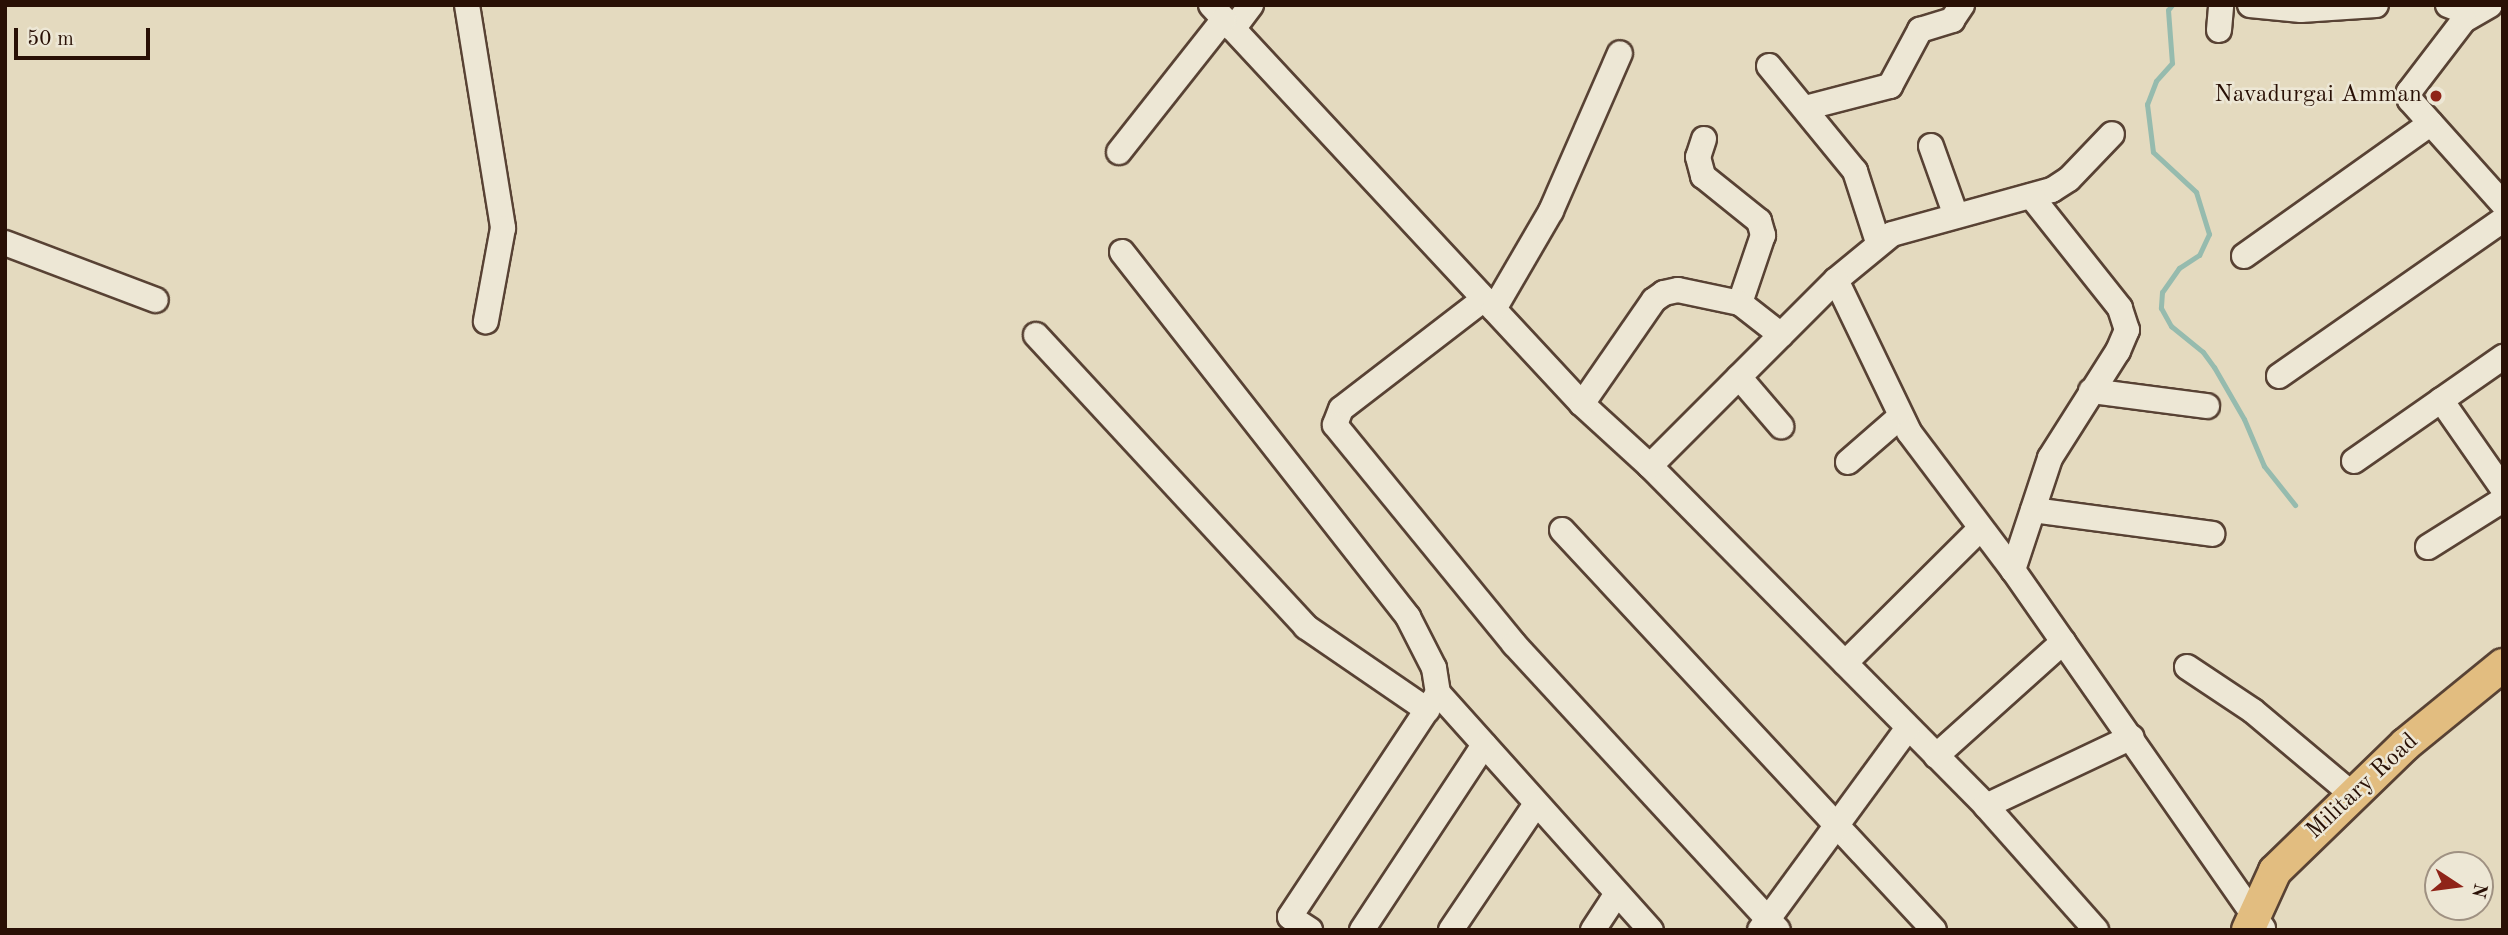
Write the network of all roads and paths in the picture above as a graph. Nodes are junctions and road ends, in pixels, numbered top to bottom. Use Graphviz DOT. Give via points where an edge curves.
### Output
graph roads {
  1 [pos="467,5"];
  2 [pos="1251,5"];
  3 [pos="1962,5"];
  4 [pos="2221,5"];
  5 [pos="2250,5"];
  6 [pos="2376,5"];
  7 [pos="2448,5"];
  8 [pos="2499,5"];
  9 [pos="2481,10"];
  10 [pos="2503,16"];
  11 [pos="1223,18"];
  12 [pos="2219,30"];
  13 [pos="1620,53"];
  14 [pos="1769,66"];
  15 [pos="1805,108"];
  16 [pos="2431,123"];
  17 [pos="2112,134"];
  18 [pos="1704,139"];
  19 [pos="1931,146"];
  20 [pos="1119,152"];
  21 [pos="2031,196"];
  22 [pos="2503,204"];
  23 [pos="1955,216"];
  24 [pos="2503,220"];
  25 [pos="1878,242"];
  26 [pos="5,243"];
  27 [pos="1122,252"];
  28 [pos="2244,256"];
  29 [pos="1836,280"];
  30 [pos="156,300"];
  31 [pos="1740,303"];
  32 [pos="1489,304"];
  33 [pos="486,321"];
  34 [pos="1036,335"];
  35 [pos="1781,335"];
  36 [pos="2503,356"];
  37 [pos="2279,376"];
  38 [pos="1739,377"];
  39 [pos="2091,391"];
  40 [pos="2441,400"];
  41 [pos="1583,404"];
  42 [pos="2207,406"];
  43 [pos="1901,416"];
  44 [pos="1782,426"];
  45 [pos="2354,461"];
  46 [pos="1847,463"];
  47 [pos="1650,466"];
  48 [pos="2503,489"];
  49 [pos="2503,500"];
  50 [pos="2032,510"];
  51 [pos="1980,529"];
  52 [pos="1562,530"];
  53 [pos="2212,534"];
  54 [pos="2428,547"];
  55 [pos="2013,570"];
  56 [pos="2063,642"];
  57 [pos="1845,663"];
  58 [pos="2503,665"];
  59 [pos="2187,667"];
  60 [pos="1432,702"];
  61 [pos="1908,728"];
  62 [pos="2132,737"];
  63 [pos="1484,745"];
  64 [pos="1936,756"];
  65 [pos="2353,795"];
  66 [pos="1536,804"];
  67 [pos="1986,806"];
  68 [pos="1838,824"];
  69 [pos="1616,895"];
  70 [pos="1294,925"];
  71 [pos="1768,926"];
  72 [pos="2255,926"];
  73 [pos="1362,930"];
  74 [pos="1451,930"];
  75 [pos="1593,930"];
  76 [pos="1651,930"];
  77 [pos="1934,930"];
  78 [pos="2096,930"];
  1 -- 33 [label="street" via="503,228"];
  2 -- 11 [label="street"];
  3 -- 15 [label="street" via="1952,20 1920,30 1890,86"];
  4 -- 12 [label="street"];
  5 -- 6 [label="street" via="2301,10"];
  7 -- 9 [label="street"];
  8 -- 10 [label="street"];
  9 -- 16 [label="street" via="2409,92"];
  11 -- 20 [label="street"];
  11 -- 32 [label="street"];
  13 -- 32 [label="street" via="1551,211"];
  14 -- 15 [label="street"];
  15 -- 25 [label="street" via="1855,171"];
  16 -- 22 [label="street"];
  16 -- 28 [label="street"];
  17 -- 21 [label="street" via="2069,179"];
  18 -- 31 [label="street" via="1698,157 1703,176 1759,221 1763,235"];
  19 -- 23 [label="street"];
  21 -- 23 [label="street"];
  21 -- 39 [label="street" via="2125,317 2124,339"];
  23 -- 25 [label="street"];
  24 -- 37 [label="street"];
  25 -- 29 [label="street"];
  26 -- 30 [label="street"];
  27 -- 60 [label="street" via="1408,617 1434,668"];
  29 -- 35 [label="street"];
  29 -- 43 [label="street"];
  31 -- 35 [label="street"];
  31 -- 41 [label="street" via="1678,290 1664,293 1654,300"];
  32 -- 41 [label="street"];
  32 -- 71 [label="street" via="1342,409 1335,425 1514,644"];
  34 -- 60 [label="street" via="1306,627"];
  35 -- 38 [label="street"];
  36 -- 40 [label="street"];
  38 -- 44 [label="street"];
  38 -- 47 [label="street"];
  39 -- 42 [label="street"];
  39 -- 50 [label="street" via="2050,458"];
  40 -- 45 [label="street"];
  40 -- 48 [label="street"];
  41 -- 47 [label="street"];
  43 -- 46 [label="street"];
  43 -- 51 [label="street"];
  47 -- 57 [label="street"];
  49 -- 54 [label="street"];
  50 -- 53 [label="street"];
  50 -- 55 [label="street"];
  51 -- 55 [label="street"];
  51 -- 57 [label="street"];
  52 -- 68 [label="street"];
  55 -- 56 [label="street"];
  56 -- 62 [label="street"];
  56 -- 64 [label="street"];
  57 -- 61 [label="street"];
  58 -- 65 [label="main road, Military Road"];
  59 -- 65 [label="street" via="2253,712"];
  60 -- 63 [label="street"];
  60 -- 70 [label="street"];
  61 -- 64 [label="street"];
  61 -- 68 [label="street"];
  62 -- 67 [label="street"];
  62 -- 72 [label="street"];
  63 -- 66 [label="street"];
  63 -- 73 [label="street"];
  64 -- 67 [label="street"];
  65 -- 72 [label="main road, Military Road" via="2275,871"];
  66 -- 69 [label="street"];
  66 -- 74 [label="street"];
  67 -- 78 [label="street"];
  68 -- 71 [label="street"];
  68 -- 77 [label="street"];
  69 -- 75 [label="street"];
  69 -- 76 [label="street"];
}
